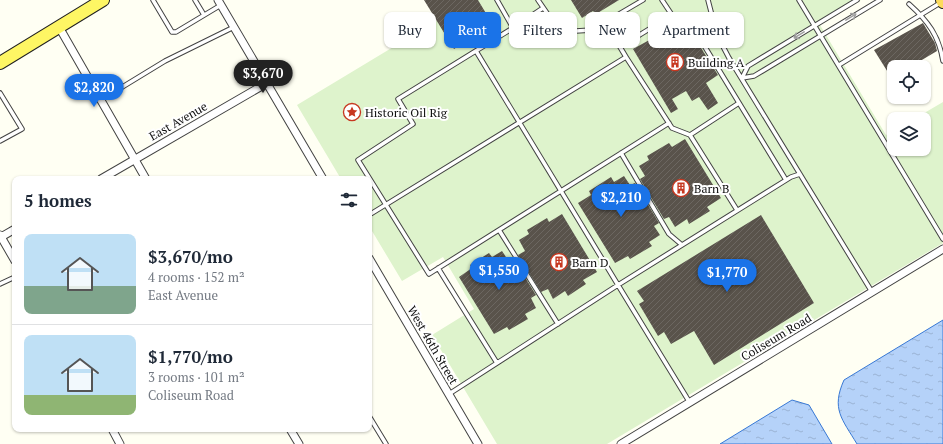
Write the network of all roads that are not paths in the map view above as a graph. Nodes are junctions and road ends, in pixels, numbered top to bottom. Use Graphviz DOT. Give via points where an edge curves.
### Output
graph roads {
  1 [pos="103,0"];
  2 [pos="153,0"];
  3 [pos="195,0"];
  4 [pos="497,0"];
  5 [pos="538,0"];
  6 [pos="643,0"];
  7 [pos="662,0"];
  8 [pos="708,0"];
  9 [pos="799,0"];
  10 [pos="857,0"];
  11 [pos="880,0"];
  12 [pos="942,1"];
  13 [pos="220,2"];
  14 [pos="909,4"];
  15 [pos="543,8"];
  16 [pos="537,12"];
  17 [pos="622,12"];
  18 [pos="670,12"];
  19 [pos="204,15"];
  20 [pos="921,15"];
  21 [pos="509,20"];
  22 [pos="234,26"];
  23 [pos="814,26"];
  24 [pos="59,27"];
  25 [pos="585,30"];
  26 [pos="509,31"];
  27 [pos="821,36"];
  28 [pos="942,45"];
  29 [pos="621,48"];
  30 [pos="706,48"];
  31 [pos="476,51"];
  32 [pos="626,57"];
  33 [pos="943,61"];
  34 [pos="0,63"];
  35 [pos="839,65"];
  36 [pos="742,78"];
  37 [pos="267,83"];
  38 [pos="0,93"];
  39 [pos="101,100"];
  40 [pos="739,103"];
  41 [pos="520,122"];
  42 [pos="669,123"];
  43 [pos="690,135"];
  44 [pos="0,141"];
  45 [pos="620,153"];
  46 [pos="135,159"];
  47 [pos="800,174"];
  48 [pos="106,176"];
  49 [pos="144,176"];
  50 [pos="321,176"];
  51 [pos="368,176"];
  52 [pos="786,180"];
  53 [pos="372,182"];
  54 [pos="562,190"];
  55 [pos="386,205"];
  56 [pos="737,210"];
  57 [pos="372,213"];
  58 [pos="12,230"];
  59 [pos="499,230"];
  60 [pos="1,236"];
  61 [pos="943,239"];
  62 [pos="682,245"];
  63 [pos="943,248"];
  64 [pos="12,256"];
  65 [pos="372,265"];
  66 [pos="438,268"];
  67 [pos="12,278"];
  68 [pos="0,284"];
  69 [pos="618,285"];
  70 [pos="872,292"];
  71 [pos="558,324"];
  72 [pos="497,363"];
  73 [pos="448,394"];
  74 [pos="690,402"];
  75 [pos="372,421"];
  76 [pos="114,432"];
  77 [pos="292,432"];
  78 [pos="120,444"];
  79 [pos="299,444"];
  80 [pos="386,444"];
  81 [pos="478,444"];
  82 [pos="622,444"];
  1 -- 24 [label="main road"];
  2 -- 19 [label="lane" via="172,32"];
  3 -- 19 [label="lane"];
  4 -- 21 [label="lane"];
  5 -- 15 [label="lane"];
  6 -- 17 [label="lane"];
  7 -- 18 [label="lane"];
  8 -- 36 [label="lane" via="717,35"];
  9 -- 23 [label="lane"];
  10 -- 23 [label="lane"];
  27 -- 11 [label="lane, one-way"];
  12 -- 20 [label="lane"];
  13 -- 19 [label="lane"];
  13 -- 22 [label="street"];
  14 -- 20 [label="lane"];
  15 -- 16 [label="lane"];
  15 -- 25 [label="lane" via="560,32"];
  20 -- 28 [label="lane"];
  20 -- 35 [label="lane"];
  22 -- 37 [label="street"];
  22 -- 39 [label="lane" via="165,61"];
  23 -- 27 [label="lane"];
  23 -- 36 [label="lane, one-way" via="748,66"];
  24 -- 34 [label="main road"];
  24 -- 39 [label="street"];
  26 -- 31 [label="lane"];
  27 -- 35 [label="lane"];
  27 -- 36 [label="lane" via="754,76"];
  28 -- 33 [label="lane"];
  29 -- 32 [label="lane"];
  30 -- 40 [label="lane"];
  31 -- 41 [label="lane"];
  31 -- 51 [label="lane" via="398,99 413,124 358,160"];
  32 -- 41 [label="lane"];
  32 -- 42 [label="lane"];
  35 -- 61 [label="lane"];
  36 -- 47 [label="lane"];
  37 -- 46 [label="street, East Avenue"];
  37 -- 50 [label="street"];
  38 -- 44 [label="lane" via="22,129"];
  39 -- 46 [label="street"];
  40 -- 43 [label="lane"];
  40 -- 52 [label="lane"];
  41 -- 54 [label="lane"];
  41 -- 55 [label="lane"];
  42 -- 43 [label="lane" via="672,128"];
  42 -- 45 [label="lane"];
  43 -- 56 [label="lane"];
  45 -- 54 [label="lane"];
  45 -- 62 [label="lane" via="669,234"];
  46 -- 48 [label="street, East Avenue"];
  46 -- 49 [label="street"];
  47 -- 52 [label="lane"];
  47 -- 70 [label="lane"];
  52 -- 56 [label="lane"];
  53 -- 55 [label="lane"];
  54 -- 59 [label="lane"];
  54 -- 69 [label="lane"];
  55 -- 57 [label="lane"];
  55 -- 66 [label="lane" via="429,274"];
  56 -- 62 [label="lane"];
  58 -- 60 [label="street"];
  59 -- 66 [label="lane"];
  59 -- 71 [label="lane"];
  60 -- 64 [label="street"];
  62 -- 69 [label="lane"];
  63 -- 70 [label="street, Coliseum Road"];
  65 -- 73 [label="street, West 46th Street"];
  66 -- 72 [label="lane"];
  67 -- 68 [label="lane"];
  69 -- 71 [label="lane"];
  69 -- 74 [label="lane"];
  70 -- 74 [label="street, Coliseum Road"];
  71 -- 72 [label="lane"];
  72 -- 73 [label="lane"];
  73 -- 81 [label="street, West 46th Street"];
  74 -- 82 [label="street, Coliseum Road"];
  75 -- 80 [label="lane"];
  76 -- 78 [label="street"];
  77 -- 79 [label="street"];
}
